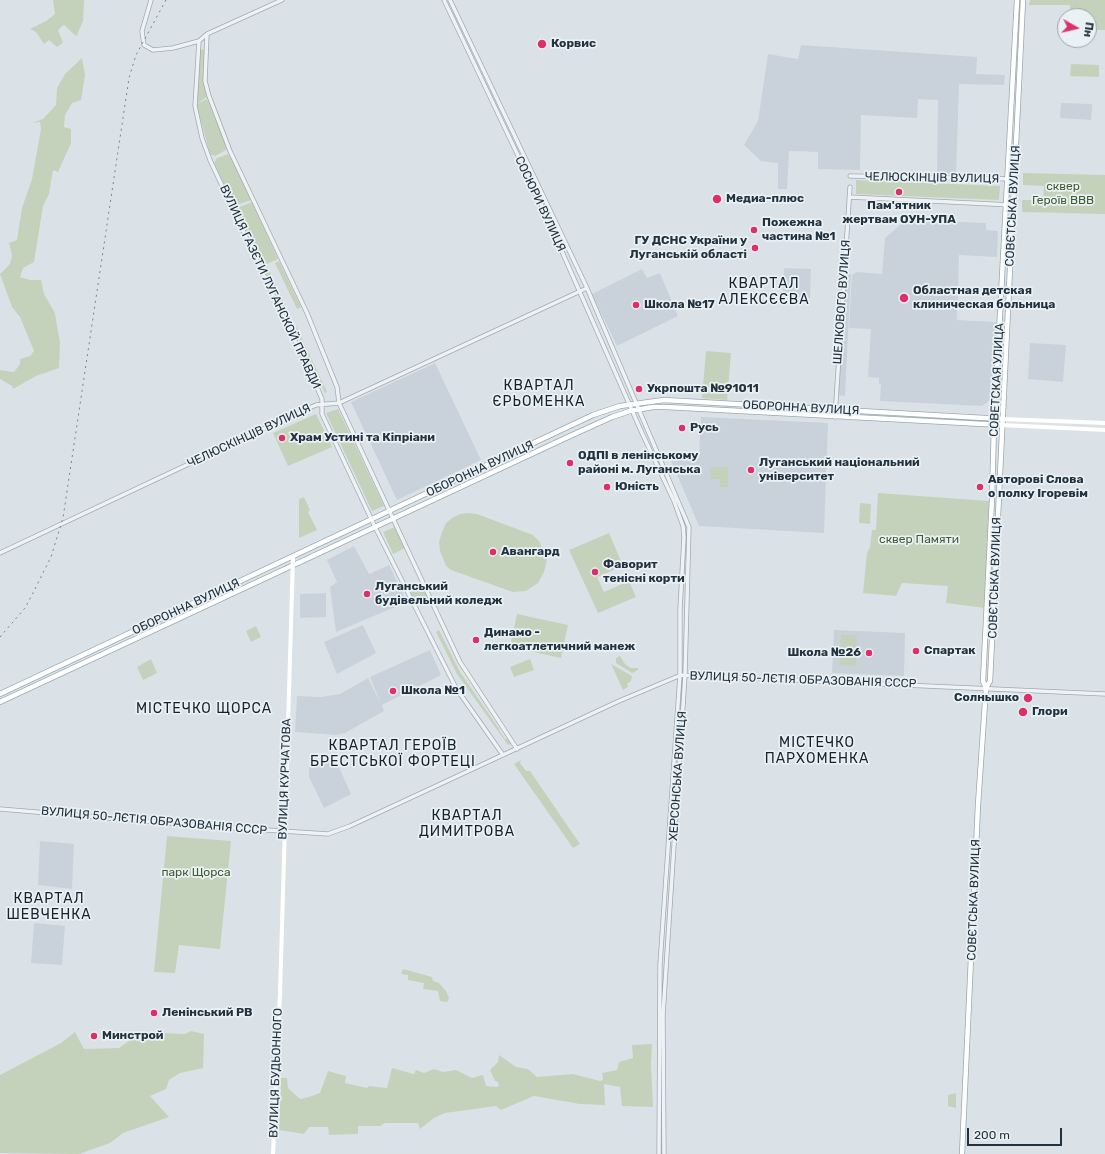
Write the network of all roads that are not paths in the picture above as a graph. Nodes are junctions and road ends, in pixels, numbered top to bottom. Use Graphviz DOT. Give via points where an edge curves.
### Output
graph roads {
  1 [pos="151,0"];
  2 [pos="282,0"];
  3 [pos="444,0"];
  4 [pos="450,0"];
  5 [pos="1017,0"];
  6 [pos="1023,0"];
  7 [pos="206,34"];
  8 [pos="199,41"];
  9 [pos="850,176"];
  10 [pos="1014,179"];
  11 [pos="1008,180"];
  12 [pos="850,187"];
  13 [pos="849,197"];
  14 [pos="1006,205"];
  15 [pos="1012,205"];
  16 [pos="587,288"];
  17 [pos="580,292"];
  18 [pos="339,403"];
  19 [pos="636,403"];
  20 [pos="629,404"];
  21 [pos="322,405"];
  22 [pos="638,409"];
  23 [pos="632,410"];
  24 [pos="835,410"];
  25 [pos="835,417"];
  26 [pos="995,418"];
  27 [pos="1002,419"];
  28 [pos="1105,423"];
  29 [pos="994,425"];
  30 [pos="1002,425"];
  31 [pos="1105,430"];
  32 [pos="390,511"];
  33 [pos="393,518"];
  34 [pos="372,519"];
  35 [pos="375,527"];
  36 [pos="0,553"];
  37 [pos="292,557"];
  38 [pos="291,565"];
  39 [pos="680,675"];
  40 [pos="685,675"];
  41 [pos="986,688"];
  42 [pos="0,694"];
  43 [pos="1105,694"];
  44 [pos="0,702"];
  45 [pos="517,749"];
  46 [pos="503,755"];
  47 [pos="0,808"];
  48 [pos="284,832"];
  49 [pos="280,993"];
  50 [pos="273,1154"];
  51 [pos="659,1154"];
  52 [pos="664,1154"];
  53 [pos="962,1154"];
  1 -- 8 [label="street" via="142,31 144,45 153,50 174,48"];
  2 -- 7 [label="street"];
  3 -- 17 [label="street, СОСЮРИ ВУЛИЦЯ"];
  4 -- 16 [label="street, СОСЮРИ ВУЛИЦЯ"];
  5 -- 11 [label="main road, СОВЕТСКАЯ УЛИЦА"];
  6 -- 10 [label="main road, СОВЄТСЬКА ВУЛИЦЯ"];
  7 -- 8 [label="street"];
  7 -- 18 [label="street, ВУЛИЦЯ ГАЗЄТИ ЛУГАНСКОЙ ПРАВДИ" via="205,81 209,96 230,151 307,314 337,388"];
  8 -- 21 [label="street, ВУЛИЦЯ ГАЗЄТИ ЛУГАНСКОЙ ПРАВДИ" via="195,101 202,138 310,371"];
  9 -- 11 [label="street, ЧЕЛЮСКІНЦІВ ВУЛИЦЯ"];
  10 -- 11 [label="street, ЧЕЛЮСКІНЦІВ ВУЛИЦЯ"];
  10 -- 15 [label="main road, СОВЄТСЬКА ВУЛИЦЯ"];
  11 -- 14 [label="main road, СОВЕТСКАЯ УЛИЦА"];
  12 -- 13 [label="street, ШЕЛКОВОГО ВУЛИЦЯ"];
  13 -- 14 [label="street, ЧЕЛЮСКІНЦІВ ВУЛИЦЯ"];
  13 -- 24 [label="street, ШЕЛКОВОГО ВУЛИЦЯ"];
  14 -- 15 [label="street, ЧЕЛЮСКІНЦІВ ВУЛИЦЯ"];
  14 -- 26 [label="main road, СОВЕТСКАЯ УЛИЦА"];
  15 -- 27 [label="main road, СОВЄТСЬКА ВУЛИЦЯ"];
  16 -- 17 [label="street, ЧЕЛЮСКІНЦІВ ВУЛИЦЯ"];
  16 -- 19 [label="street, СОСЮРИ ВУЛИЦЯ"];
  17 -- 18 [label="street, ЧЕЛЮСКІНЦІВ ВУЛИЦЯ"];
  17 -- 20 [label="street, СОСЮРИ ВУЛИЦЯ"];
  18 -- 21 [label="street, ЧЕЛЮСКІНЦІВ ВУЛИЦЯ"];
  18 -- 32 [label="street, ВУЛИЦЯ ГАЗЄТИ ЛУГАНСКОЙ ПРАВДИ"];
  19 -- 20 [label="main road, ОБОРОННА ВУЛИЦЯ"];
  19 -- 22 [label="street, СОСЮРИ ВУЛИЦЯ"];
  19 -- 24 [label="main road, ОБОРОННА ВУЛИЦЯ" via="664,400"];
  20 -- 23 [label="street, СОСЮРИ ВУЛИЦЯ"];
  20 -- 32 [label="main road, ОБОРОННА ВУЛИЦЯ" via="593,415"];
  21 -- 34 [label="street, ВУЛИЦЯ ГАЗЄТИ ЛУГАНСКОЙ ПРАВДИ" via="322,414"];
  21 -- 36 [label="street, ЧЕЛЮСКІНЦІВ ВУЛИЦЯ" via="316,405 263,429"];
  22 -- 23 [label="main road, ОБОРОННА ВУЛИЦЯ"];
  22 -- 25 [label="main road, ОБОРОННА ВУЛИЦЯ" via="666,407"];
  22 -- 40 [label="street, ХЕРСОНСЬКА ВУЛИЦЯ" via="689,527"];
  23 -- 33 [label="main road, ОБОРОННА ВУЛИЦЯ" via="598,423"];
  23 -- 39 [label="street, ХЕРСОНСЬКА ВУЛИЦЯ" via="683,526"];
  24 -- 25 [label="street, ШЕЛКОВОГО ВУЛИЦЯ"];
  24 -- 26 [label="main road, ОБОРОННА ВУЛИЦЯ"];
  25 -- 29 [label="main road, ОБОРОННА ВУЛИЦЯ"];
  26 -- 27 [label="main road, ОБОРОННА ВУЛИЦЯ"];
  26 -- 29 [label="main road, СОВЕТСКАЯ УЛИЦА"];
  27 -- 28 [label="main road"];
  27 -- 30 [label="main road, СОВЄТСЬКА ВУЛИЦЯ"];
  29 -- 30 [label="main road, ОБОРОННА ВУЛИЦЯ"];
  29 -- 41 [label="main road, СОВЕТСКАЯ УЛИЦА" via="983,681"];
  30 -- 31 [label="main road"];
  30 -- 41 [label="main road, СОВЄТСЬКА ВУЛИЦЯ" via="990,681"];
  32 -- 33 [label="street, ВУЛИЦЯ ГАЗЄТИ ЛУГАНСКОЙ ПРАВДИ"];
  32 -- 34 [label="main road, ОБОРОННА ВУЛИЦЯ"];
  33 -- 35 [label="main road, ОБОРОННА ВУЛИЦЯ"];
  33 -- 45 [label="street, ВУЛИЦЯ ГАЗЄТИ ЛУГАНСКОЙ ПРАВДИ" via="460,662"];
  34 -- 35 [label="street, ВУЛИЦЯ ГАЗЄТИ ЛУГАНСКОЙ ПРАВДИ"];
  34 -- 37 [label="main road, ОБОРОННА ВУЛИЦЯ"];
  35 -- 38 [label="main road, ОБОРОННА ВУЛИЦЯ"];
  35 -- 46 [label="street, ВУЛИЦЯ ГАЗЄТИ ЛУГАНСКОЙ ПРАВДИ" via="456,688"];
  37 -- 38 [label="main road, ВУЛИЦЯ КУРЧАТОВА"];
  37 -- 42 [label="main road, ОБОРОННА ВУЛИЦЯ"];
  38 -- 44 [label="main road, ОБОРОННА ВУЛИЦЯ"];
  38 -- 48 [label="main road, ВУЛИЦЯ КУРЧАТОВА"];
  39 -- 40 [label="street, ВУЛИЦЯ 50-ЛЄТІЯ ОБРАЗОВАНІЯ СССР"];
  39 -- 45 [label="street, ВУЛИЦЯ 50-ЛЄТІЯ ОБРАЗОВАНІЯ СССР"];
  39 -- 51 [label="street, ХЕРСОНСЬКА ВУЛИЦЯ" via="660,964"];
  40 -- 41 [label="street, ВУЛИЦЯ 50-ЛЄТІЯ ОБРАЗОВАНІЯ СССР"];
  40 -- 52 [label="street, ХЕРСОНСЬКА ВУЛИЦЯ" via="663,1014"];
  41 -- 43 [label="street, ВУЛИЦЯ 50-ЛЄТІЯ ОБРАЗОВАНІЯ СССР"];
  41 -- 53 [label="main road, СОВЄТСЬКА ВУЛИЦЯ" via="974,876"];
  45 -- 46 [label="street, ВУЛИЦЯ 50-ЛЄТІЯ ОБРАЗОВАНІЯ СССР"];
  46 -- 48 [label="street, ВУЛИЦЯ 50-ЛЄТІЯ ОБРАЗОВАНІЯ СССР" via="336,831 324,835"];
  47 -- 48 [label="street, ВУЛИЦЯ 50-ЛЄТІЯ ОБРАЗОВАНІЯ СССР"];
  48 -- 49 [label="main road, ВУЛИЦЯ КУРЧАТОВА"];
  49 -- 50 [label="main road, ВУЛИЦЯ БУДЬОННОГО"];
}
